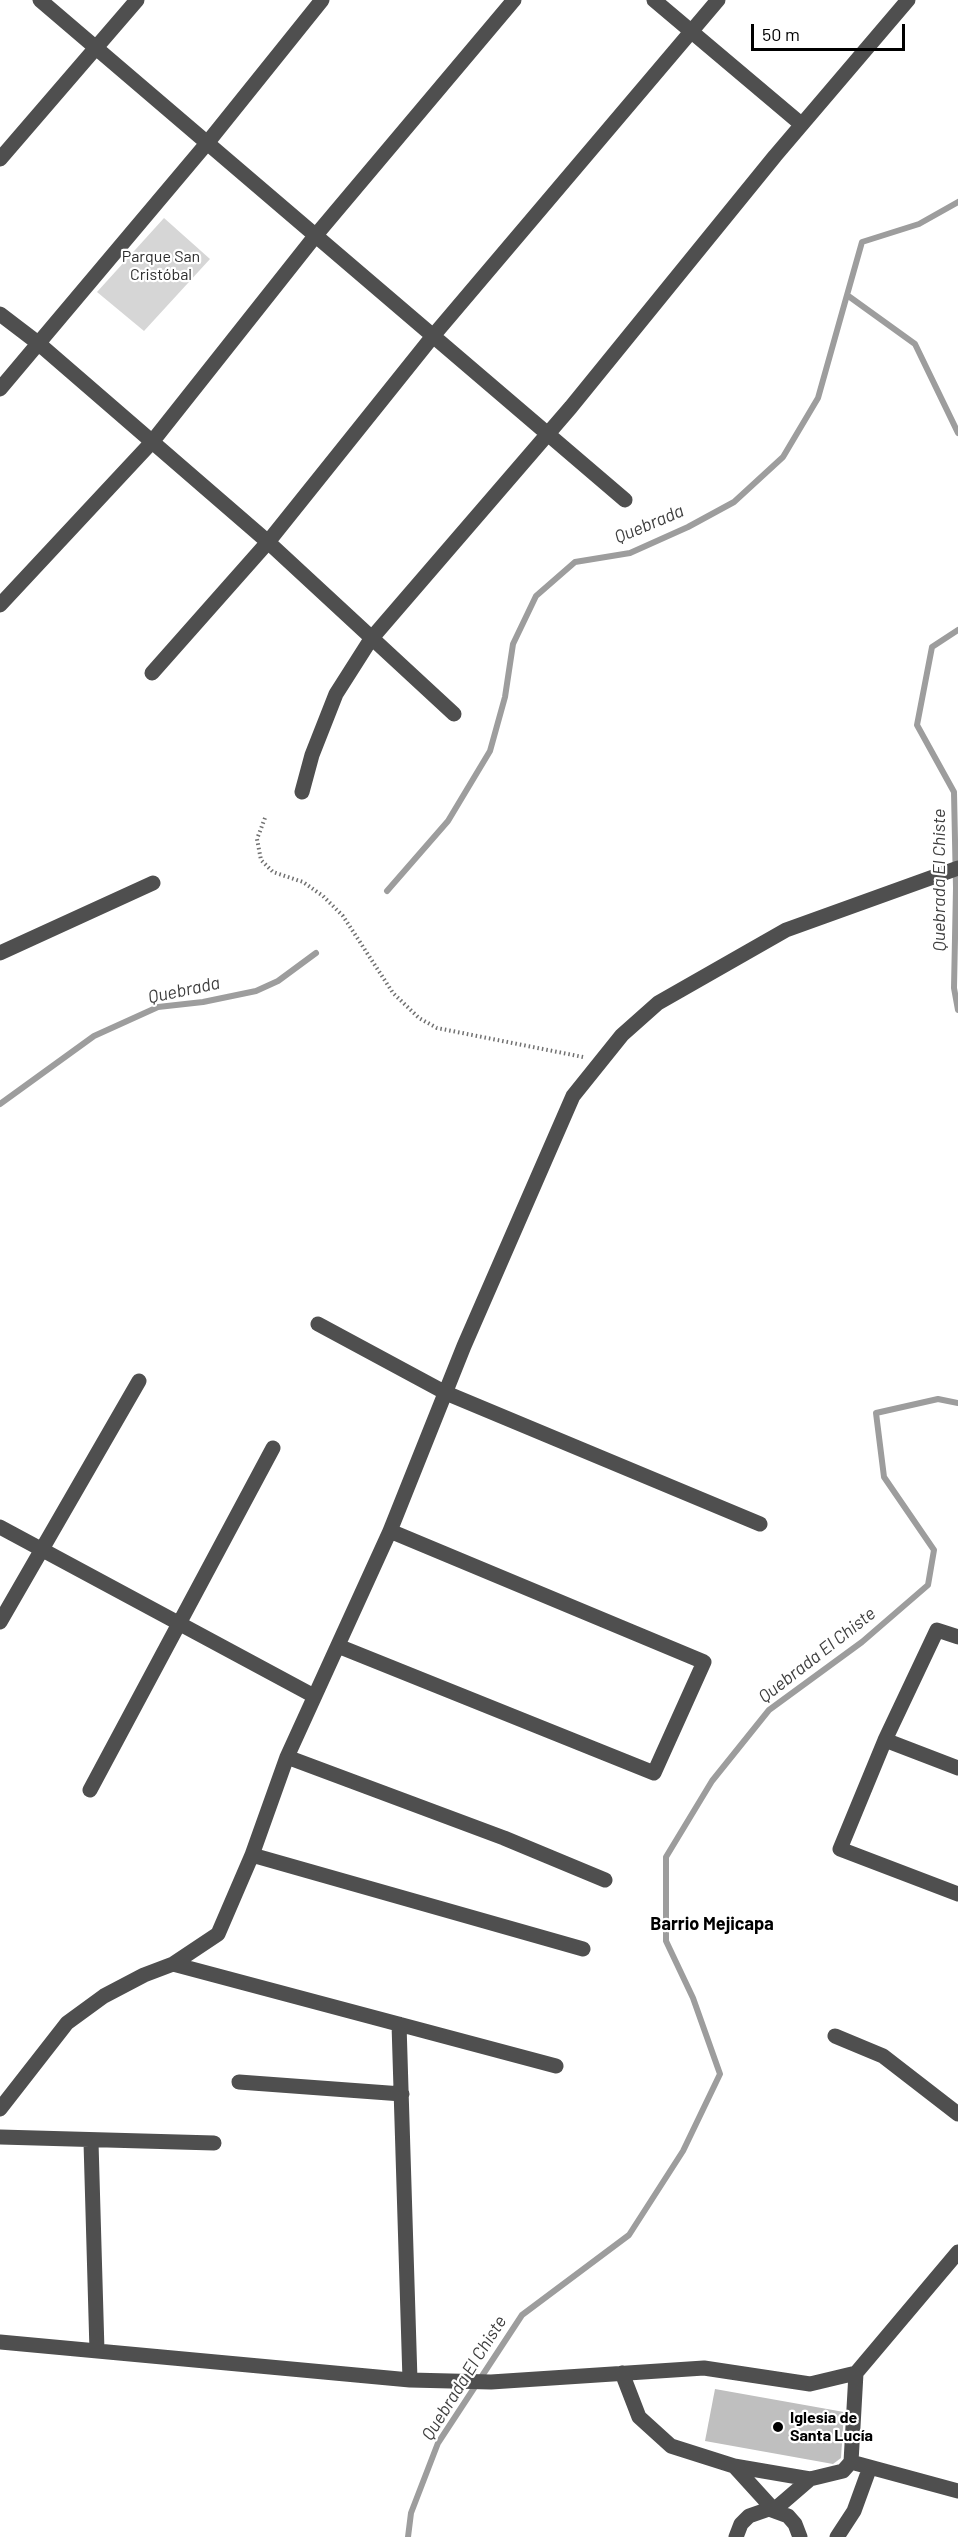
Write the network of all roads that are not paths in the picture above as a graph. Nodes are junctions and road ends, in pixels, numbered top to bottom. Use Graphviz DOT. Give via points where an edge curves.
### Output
graph roads {
  1 [pos="40,0"];
  2 [pos="137,0"];
  3 [pos="322,0"];
  4 [pos="514,0"];
  5 [pos="654,0"];
  6 [pos="718,0"];
  7 [pos="908,0"];
  8 [pos="692,32"];
  9 [pos="98,47"];
  10 [pos="801,124"];
  11 [pos="208,142"];
  12 [pos="0,159"];
  13 [pos="316,235"];
  14 [pos="0,314"];
  15 [pos="433,336"];
  16 [pos="38,343"];
  17 [pos="0,389"];
  18 [pos="547,434"];
  19 [pos="152,442"];
  20 [pos="625,500"];
  21 [pos="268,542"];
  22 [pos="0,605"];
  23 [pos="372,639"];
  24 [pos="152,673"];
  25 [pos="454,714"];
  26 [pos="302,792"];
  27 [pos="958,868"];
  28 [pos="153,883"];
  29 [pos="0,953"];
  30 [pos="318,1324"];
  31 [pos="140,1381"];
  32 [pos="446,1393"];
  33 [pos="273,1448"];
  34 [pos="760,1524"];
  35 [pos="0,1527"];
  36 [pos="390,1531"];
  37 [pos="42,1549"];
  38 [pos="0,1622"];
  39 [pos="179,1623"];
  40 [pos="958,1637"];
  41 [pos="338,1646"];
  42 [pos="314,1696"];
  43 [pos="885,1740"];
  44 [pos="287,1757"];
  45 [pos="958,1768"];
  46 [pos="90,1790"];
  47 [pos="252,1855"];
  48 [pos="605,1880"];
  49 [pos="958,1894"];
  50 [pos="583,1949"];
  51 [pos="173,1964"];
  52 [pos="399,2024"];
  53 [pos="835,2036"];
  54 [pos="556,2066"];
  55 [pos="239,2082"];
  56 [pos="402,2094"];
  57 [pos="0,2109"];
  58 [pos="958,2114"];
  59 [pos="0,2137"];
  60 [pos="91,2142"];
  61 [pos="214,2143"];
  62 [pos="958,2252"];
  63 [pos="0,2342"];
  64 [pos="97,2351"];
  65 [pos="622,2373"];
  66 [pos="856,2373"];
  67 [pos="410,2380"];
  68 [pos="851,2462"];
  69 [pos="734,2466"];
  70 [pos="870,2468"];
  71 [pos="810,2479"];
  72 [pos="958,2491"];
  73 [pos="774,2510"];
  74 [pos="736,2537"];
  75 [pos="800,2537"];
  76 [pos="837,2537"];
  1 -- 9 [label="street"];
  2 -- 9 [label="street"];
  3 -- 11 [label="street"];
  4 -- 13 [label="street"];
  5 -- 8 [label="street"];
  6 -- 8 [label="street"];
  7 -- 10 [label="street"];
  8 -- 10 [label="street"];
  8 -- 15 [label="street"];
  9 -- 11 [label="street"];
  9 -- 12 [label="street"];
  10 -- 18 [label="street"];
  11 -- 13 [label="street"];
  11 -- 16 [label="street"];
  13 -- 15 [label="street"];
  13 -- 19 [label="street"];
  14 -- 16 [label="street"];
  15 -- 18 [label="street"];
  15 -- 21 [label="street"];
  16 -- 17 [label="street"];
  16 -- 19 [label="street"];
  18 -- 20 [label="street"];
  18 -- 23 [label="street"];
  19 -- 21 [label="street"];
  19 -- 22 [label="street"];
  21 -- 23 [label="street"];
  21 -- 24 [label="street"];
  23 -- 25 [label="street"];
  23 -- 26 [label="street" via="336,694"];
  27 -- 32 [label="street" via="786,930 658,1003 622,1035 573,1096"];
  28 -- 29 [label="street"];
  30 -- 32 [label="street"];
  31 -- 37 [label="street"];
  32 -- 34 [label="street"];
  32 -- 36 [label="street"];
  33 -- 39 [label="street"];
  35 -- 37 [label="street"];
  36 -- 41 [label="street"];
  36 -- 41 [label="street" via="704,1662 654,1773"];
  37 -- 38 [label="street"];
  37 -- 39 [label="street"];
  39 -- 42 [label="street"];
  39 -- 46 [label="street"];
  40 -- 43 [label="street" via="937,1630"];
  41 -- 42 [label="street"];
  42 -- 44 [label="street"];
  43 -- 45 [label="street"];
  43 -- 49 [label="street" via="840,1850"];
  44 -- 47 [label="street"];
  44 -- 48 [label="street"];
  47 -- 50 [label="street"];
  47 -- 51 [label="street" via="218,1935"];
  51 -- 52 [label="street"];
  51 -- 57 [label="street" via="104,1996 67,2023"];
  52 -- 54 [label="street"];
  52 -- 56 [label="street"];
  53 -- 58 [label="street" via="883,2056"];
  55 -- 56 [label="street"];
  56 -- 67 [label="street"];
  59 -- 60 [label="street"];
  60 -- 61 [label="street"];
  60 -- 64 [label="street"];
  62 -- 66 [label="street"];
  63 -- 64 [label="street"];
  64 -- 67 [label="street"];
  65 -- 66 [label="street" via="704,2368 810,2384"];
  65 -- 67 [label="street" via="491,2382"];
  65 -- 69 [label="street" via="639,2417 671,2446"];
  66 -- 68 [label="street"];
  68 -- 70 [label="street"];
  68 -- 71 [label="street" via="843,2471"];
  69 -- 71 [label="street"];
  69 -- 73 [label="street"];
  70 -- 72 [label="street"];
  70 -- 76 [label="street" via="854,2511"];
  71 -- 73 [label="street"];
  73 -- 74 [label="street" via="749,2516"];
  73 -- 75 [label="street" via="788,2516"];
}
